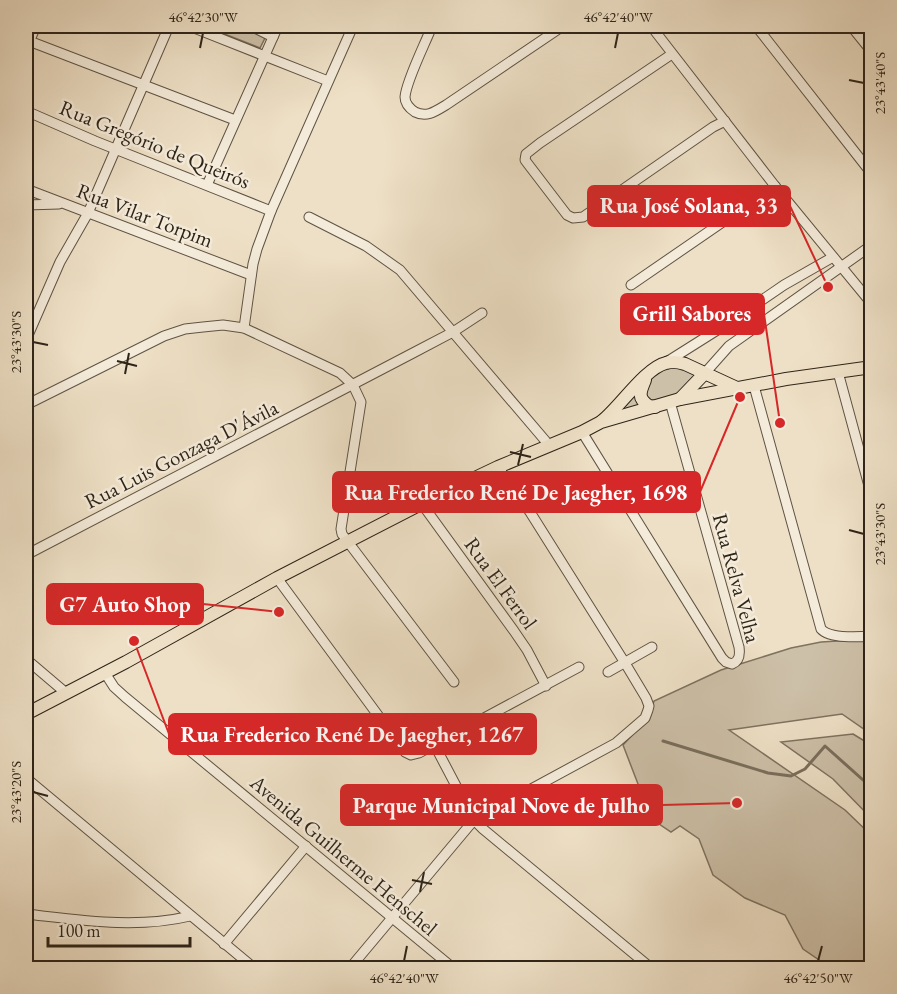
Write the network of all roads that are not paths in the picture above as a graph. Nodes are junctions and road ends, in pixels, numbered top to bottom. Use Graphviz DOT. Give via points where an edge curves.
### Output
graph roads {
  1 [pos="36,26"];
  2 [pos="169,26"];
  3 [pos="189,26"];
  4 [pos="251,26"];
  5 [pos="278,26"];
  6 [pos="353,26"];
  7 [pos="432,26"];
  8 [pos="563,26"];
  9 [pos="651,26"];
  10 [pos="756,26"];
  11 [pos="851,26"];
  12 [pos="273,37"];
  13 [pos="27,45"];
  14 [pos="872,52"];
  15 [pos="672,54"];
  16 [pos="264,56"];
  17 [pos="328,81"];
  18 [pos="143,85"];
  19 [pos="26,111"];
  20 [pos="234,120"];
  21 [pos="725,121"];
  22 [pos="116,150"];
  23 [pos="872,174"];
  24 [pos="207,185"];
  25 [pos="776,186"];
  26 [pos="26,189"];
  27 [pos="64,203"];
  28 [pos="26,204"];
  29 [pos="271,211"];
  30 [pos="88,213"];
  31 [pos="309,217"];
  32 [pos="872,245"];
  33 [pos="833,257"];
  34 [pos="841,267"];
  35 [pos="251,274"];
  36 [pos="632,285"];
  37 [pos="872,304"];
  38 [pos="482,313"];
  39 [pos="243,328"];
  40 [pos="453,332"];
  41 [pos="26,340"];
  42 [pos="664,363"];
  43 [pos="872,367"];
  44 [pos="838,372"];
  45 [pos="705,373"];
  46 [pos="646,376"];
  47 [pos="353,385"];
  48 [pos="754,386"];
  49 [pos="737,388"];
  50 [pos="675,401"];
  51 [pos="26,405"];
  52 [pos="655,407"];
  53 [pos="601,422"];
  54 [pos="582,432"];
  55 [pos="549,444"];
  56 [pos="498,467"];
  57 [pos="872,497"];
  58 [pos="422,504"];
  59 [pos="347,541"];
  60 [pos="26,555"];
  61 [pos="277,578"];
  62 [pos="872,636"];
  63 [pos="652,647"];
  64 [pos="26,659"];
  65 [pos="625,663"];
  66 [pos="579,667"];
  67 [pos="608,672"];
  68 [pos="105,673"];
  69 [pos="454,682"];
  70 [pos="546,686"];
  71 [pos="66,693"];
  72 [pos="26,714"];
  73 [pos="434,744"];
  74 [pos="26,778"];
  75 [pos="474,820"];
  76 [pos="306,846"];
  77 [pos="26,914"];
  78 [pos="190,916"];
  79 [pos="392,917"];
  80 [pos="224,944"];
  81 [pos="254,969"];
  82 [pos="350,969"];
  83 [pos="453,969"];
  84 [pos="651,969"];
  1 -- 13 [label="street"];
  2 -- 18 [label="street"];
  3 -- 16 [label="street"];
  4 -- 12 [label="street"];
  5 -- 12 [label="street"];
  6 -- 17 [label="street"];
  7 -- 8 [label="street" via="405,97 412,110 426,115"];
  9 -- 15 [label="street"];
  10 -- 23 [label="street"];
  11 -- 14 [label="street"];
  12 -- 16 [label="street"];
  13 -- 18 [label="street"];
  15 -- 21 [label="street"];
  15 -- 21 [label="street" via="526,154 528,164 567,215 583,217"];
  16 -- 17 [label="street"];
  16 -- 20 [label="street"];
  17 -- 29 [label="street"];
  18 -- 20 [label="street"];
  18 -- 22 [label="street"];
  19 -- 22 [label="street, Rua Gregório de Queirós"];
  20 -- 24 [label="street"];
  21 -- 25 [label="street"];
  22 -- 24 [label="street, Rua Gregório de Queirós"];
  22 -- 30 [label="street"];
  24 -- 29 [label="street, Rua Gregório de Queirós"];
  25 -- 33 [label="street"];
  25 -- 36 [label="street"];
  26 -- 27 [label="street, Rua Vilar Torpim"];
  27 -- 28 [label="street"];
  27 -- 30 [label="street, Rua Vilar Torpim"];
  29 -- 35 [label="street"];
  30 -- 35 [label="street, Rua Vilar Torpim"];
  30 -- 41 [label="street" via="60,262"];
  31 -- 40 [label="street" via="394,265"];
  32 -- 34 [label="street"];
  33 -- 34 [label="street"];
  33 -- 42 [label="street"];
  34 -- 37 [label="street"];
  34 -- 45 [label="street" via="729,346"];
  35 -- 39 [label="street"];
  38 -- 40 [label="street, Rua Luis Gonzaga D'Ávila"];
  39 -- 47 [label="street" via="340,374"];
  39 -- 51 [label="street" via="203,327 164,336"];
  40 -- 47 [label="street, Rua Luis Gonzaga D'Ávila"];
  40 -- 55 [label="street"];
  42 -- 45 [label="main road" via="679,363"];
  42 -- 46 [label="main road"];
  43 -- 44 [label="main road"];
  44 -- 48 [label="main road"];
  44 -- 57 [label="street"];
  45 -- 49 [label="main road"];
  45 -- 50 [label="main road"];
  46 -- 52 [label="main road" via="641,398"];
  46 -- 53 [label="main road"];
  47 -- 59 [label="street" via="361,402 341,529"];
  47 -- 60 [label="street, Rua Luis Gonzaga D'Ávila"];
  48 -- 49 [label="main road"];
  48 -- 62 [label="street" via="821,629 832,635"];
  49 -- 50 [label="main road"];
  50 -- 52 [label="main road"];
  50 -- 54 [label="street, Rua Relva Velha" via="684,448 739,647 738,660 732,664 722,658 700,624"];
  52 -- 53 [label="main road"];
  53 -- 54 [label="main road"];
  54 -- 55 [label="main road"];
  55 -- 56 [label="main road"];
  56 -- 58 [label="main road"];
  56 -- 65 [label="street"];
  58 -- 59 [label="main road"];
  58 -- 70 [label="street, Rua El Ferrol" via="518,636"];
  59 -- 61 [label="main road"];
  59 -- 69 [label="street"];
  61 -- 68 [label="main road"];
  61 -- 73 [label="street" via="405,752 419,753"];
  63 -- 65 [label="street"];
  64 -- 71 [label="street"];
  65 -- 67 [label="street"];
  65 -- 75 [label="street" via="649,705 645,718 616,743"];
  66 -- 70 [label="street"];
  68 -- 71 [label="main road"];
  68 -- 76 [label="street, Avenida Guilherme Henschel" via="125,697"];
  70 -- 73 [label="street"];
  71 -- 72 [label="main road"];
  73 -- 75 [label="street"];
  74 -- 78 [label="street"];
  75 -- 79 [label="street"];
  75 -- 84 [label="street"];
  76 -- 79 [label="street, Avenida Guilherme Henschel"];
  76 -- 80 [label="street"];
  77 -- 78 [label="street" via="110,923 159,922"];
  78 -- 80 [label="street"];
  79 -- 82 [label="street"];
  79 -- 83 [label="street, Avenida Guilherme Henschel"];
  80 -- 81 [label="street"];
}
